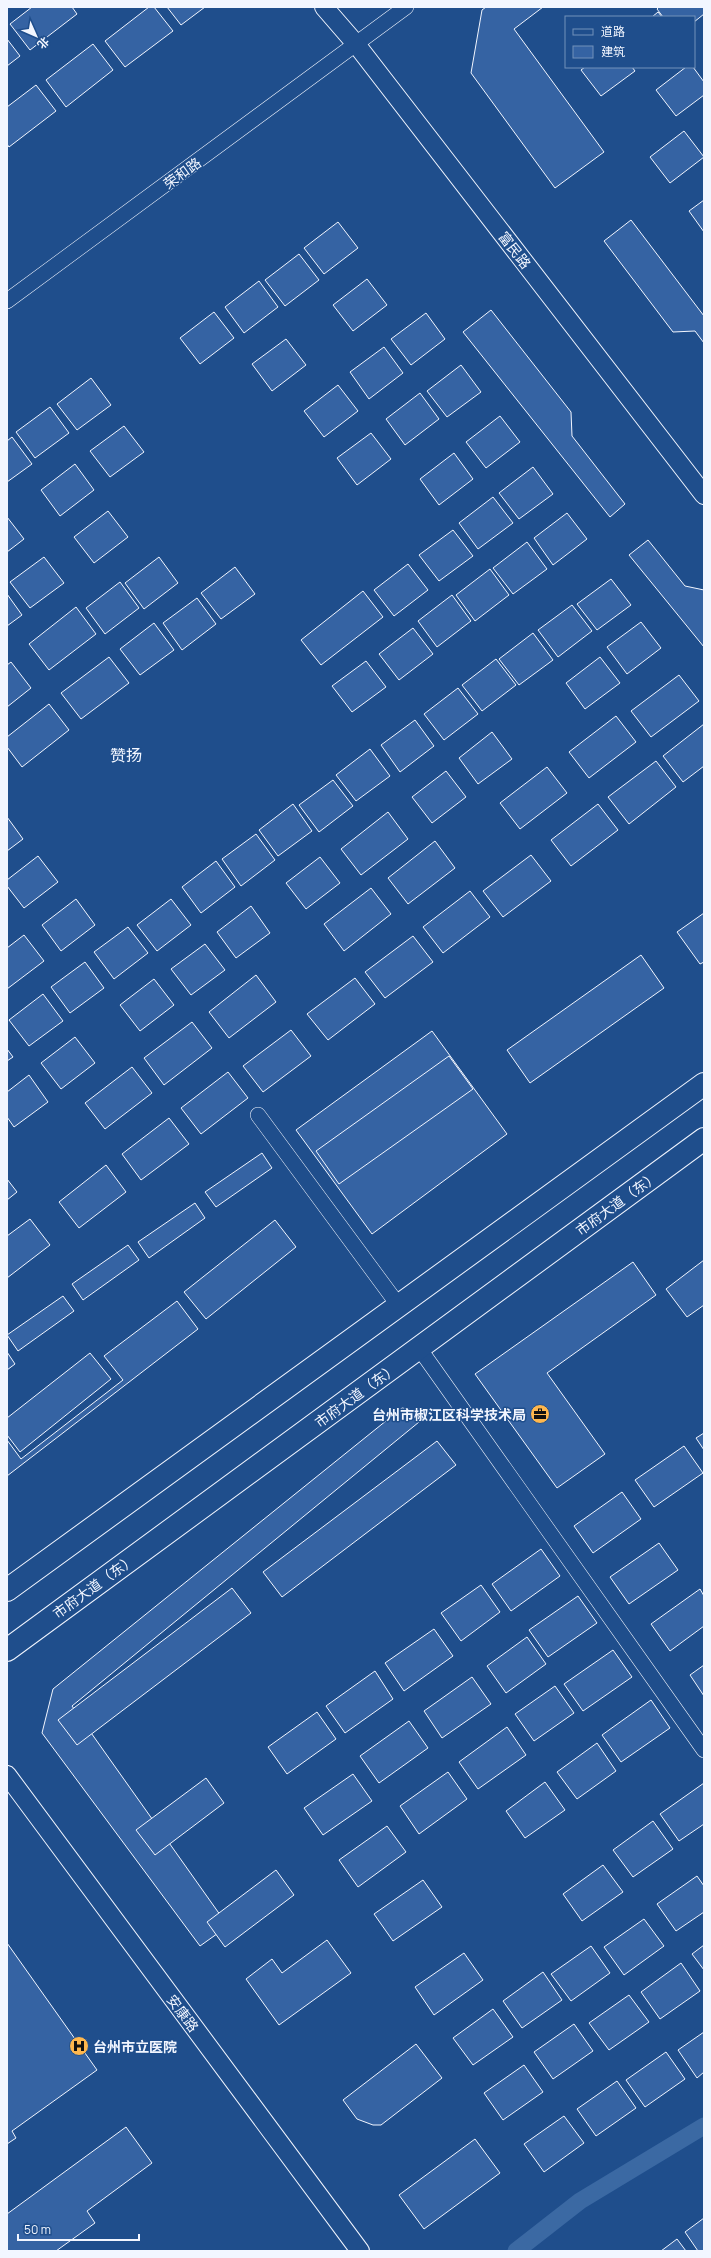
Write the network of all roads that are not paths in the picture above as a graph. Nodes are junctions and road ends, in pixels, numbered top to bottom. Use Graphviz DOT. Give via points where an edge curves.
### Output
graph roads {
  1 [pos="324,7"];
  2 [pos="406,7"];
  3 [pos="356,44"];
  4 [pos="7,301"];
  5 [pos="704,495"];
  6 [pos="704,1084"];
  7 [pos="258,1115"];
  8 [pos="704,1139"];
  9 [pos="399,1306"];
  10 [pos="419,1348"];
  11 [pos="7,1590"];
  12 [pos="7,1650"];
  13 [pos="704,1750"];
  14 [pos="7,1775"];
  15 [pos="360,2251"];
  1 -- 3 [label="street, 富民路"];
  2 -- 3 [label="street, 荣和路"];
  3 -- 4 [label="street, 荣和路"];
  3 -- 5 [label="street, 富民路"];
  6 -- 9 [label="main road"];
  7 -- 9 [label="street"];
  8 -- 10 [label="main road, 市府大道（东）"];
  9 -- 11 [label="main road"];
  10 -- 12 [label="main road, 市府大道（东）"];
  10 -- 13 [label="street"];
  14 -- 15 [label="street, 安康路"];
}
